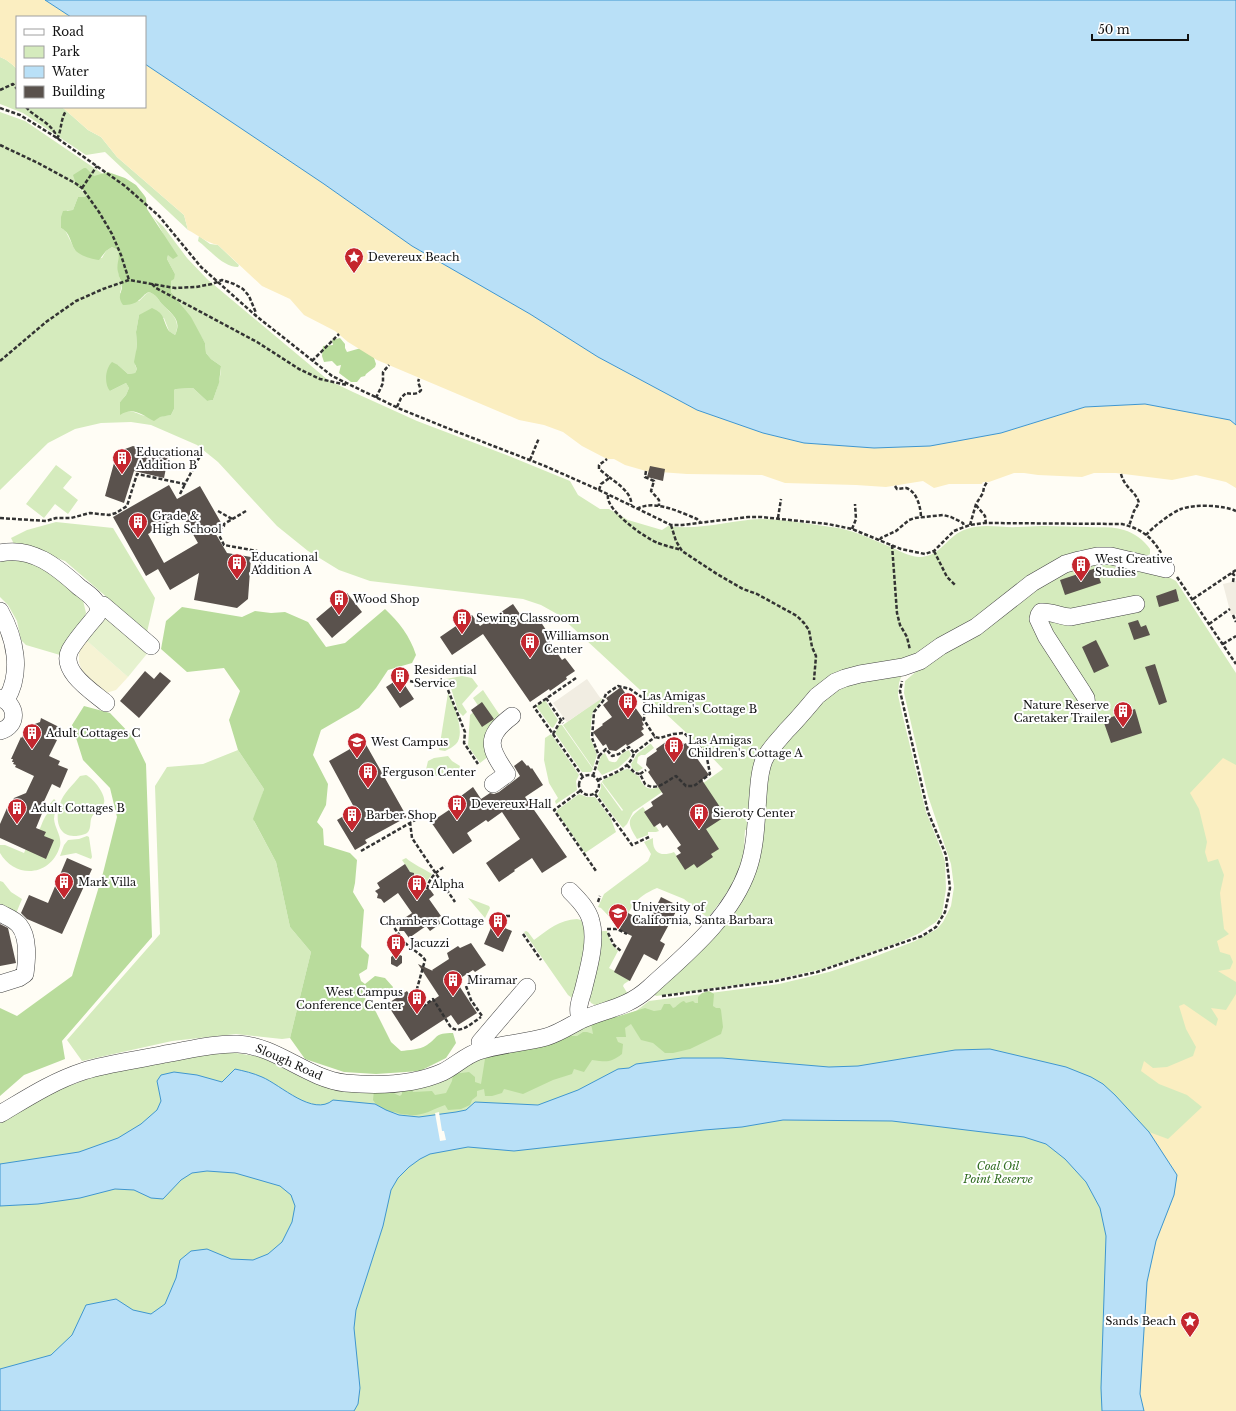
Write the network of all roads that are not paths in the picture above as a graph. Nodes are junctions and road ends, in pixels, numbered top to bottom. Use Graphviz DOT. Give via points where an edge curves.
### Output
graph roads {
  1 [pos="0,553"];
  2 [pos="1166,569"];
  3 [pos="1021,591"];
  4 [pos="1136,604"];
  5 [pos="98,605"];
  6 [pos="0,611"];
  7 [pos="1041,612"];
  8 [pos="150,646"];
  9 [pos="3,699"];
  10 [pos="106,703"];
  11 [pos="1087,707"];
  12 [pos="512,716"];
  13 [pos="0,731"];
  14 [pos="493,784"];
  15 [pos="570,891"];
  16 [pos="0,914"];
  17 [pos="0,984"];
  18 [pos="527,987"];
  19 [pos="581,1020"];
  20 [pos="480,1050"];
  21 [pos="0,1114"];
  1 -- 5 [label="street" via="10,551 41,558 58,568 96,600"];
  2 -- 3 [label="street" via="1124,558 1097,556 1065,564"];
  3 -- 7 [label="street"];
  3 -- 19 [label="street, Slough Road" via="976,628 941,646 920,661 835,682 817,696 771,748 764,761 759,779 753,848 748,869 730,904 692,948 646,991 632,1001"];
  4 -- 7 [label="street" via="1071,617"];
  5 -- 8 [label="street" via="103,605"];
  5 -- 10 [label="street" via="97,615 69,651 68,661 76,678"];
  6 -- 9 [label="street" via="14,641 16,662 10,693"];
  7 -- 11 [label="street" via="1038,619 1086,698"];
  9 -- 13 [label="street" via="13,708 13,719 7,728"];
  12 -- 14 [label="street" via="496,730 492,738 496,758 507,774"];
  15 -- 19 [label="street" via="588,914 593,931 590,960 578,1009"];
  16 -- 17 [label="street" via="19,925 24,934 27,954 25,974"];
  18 -- 20 [label="street" via="480,1042"];
  19 -- 20 [label="street, Slough Road" via="548,1037"];
  20 -- 21 [label="street, Slough Road" via="436,1075 421,1080 376,1084 330,1080 264,1049 244,1045 222,1045 84,1071 39,1091"];
}
